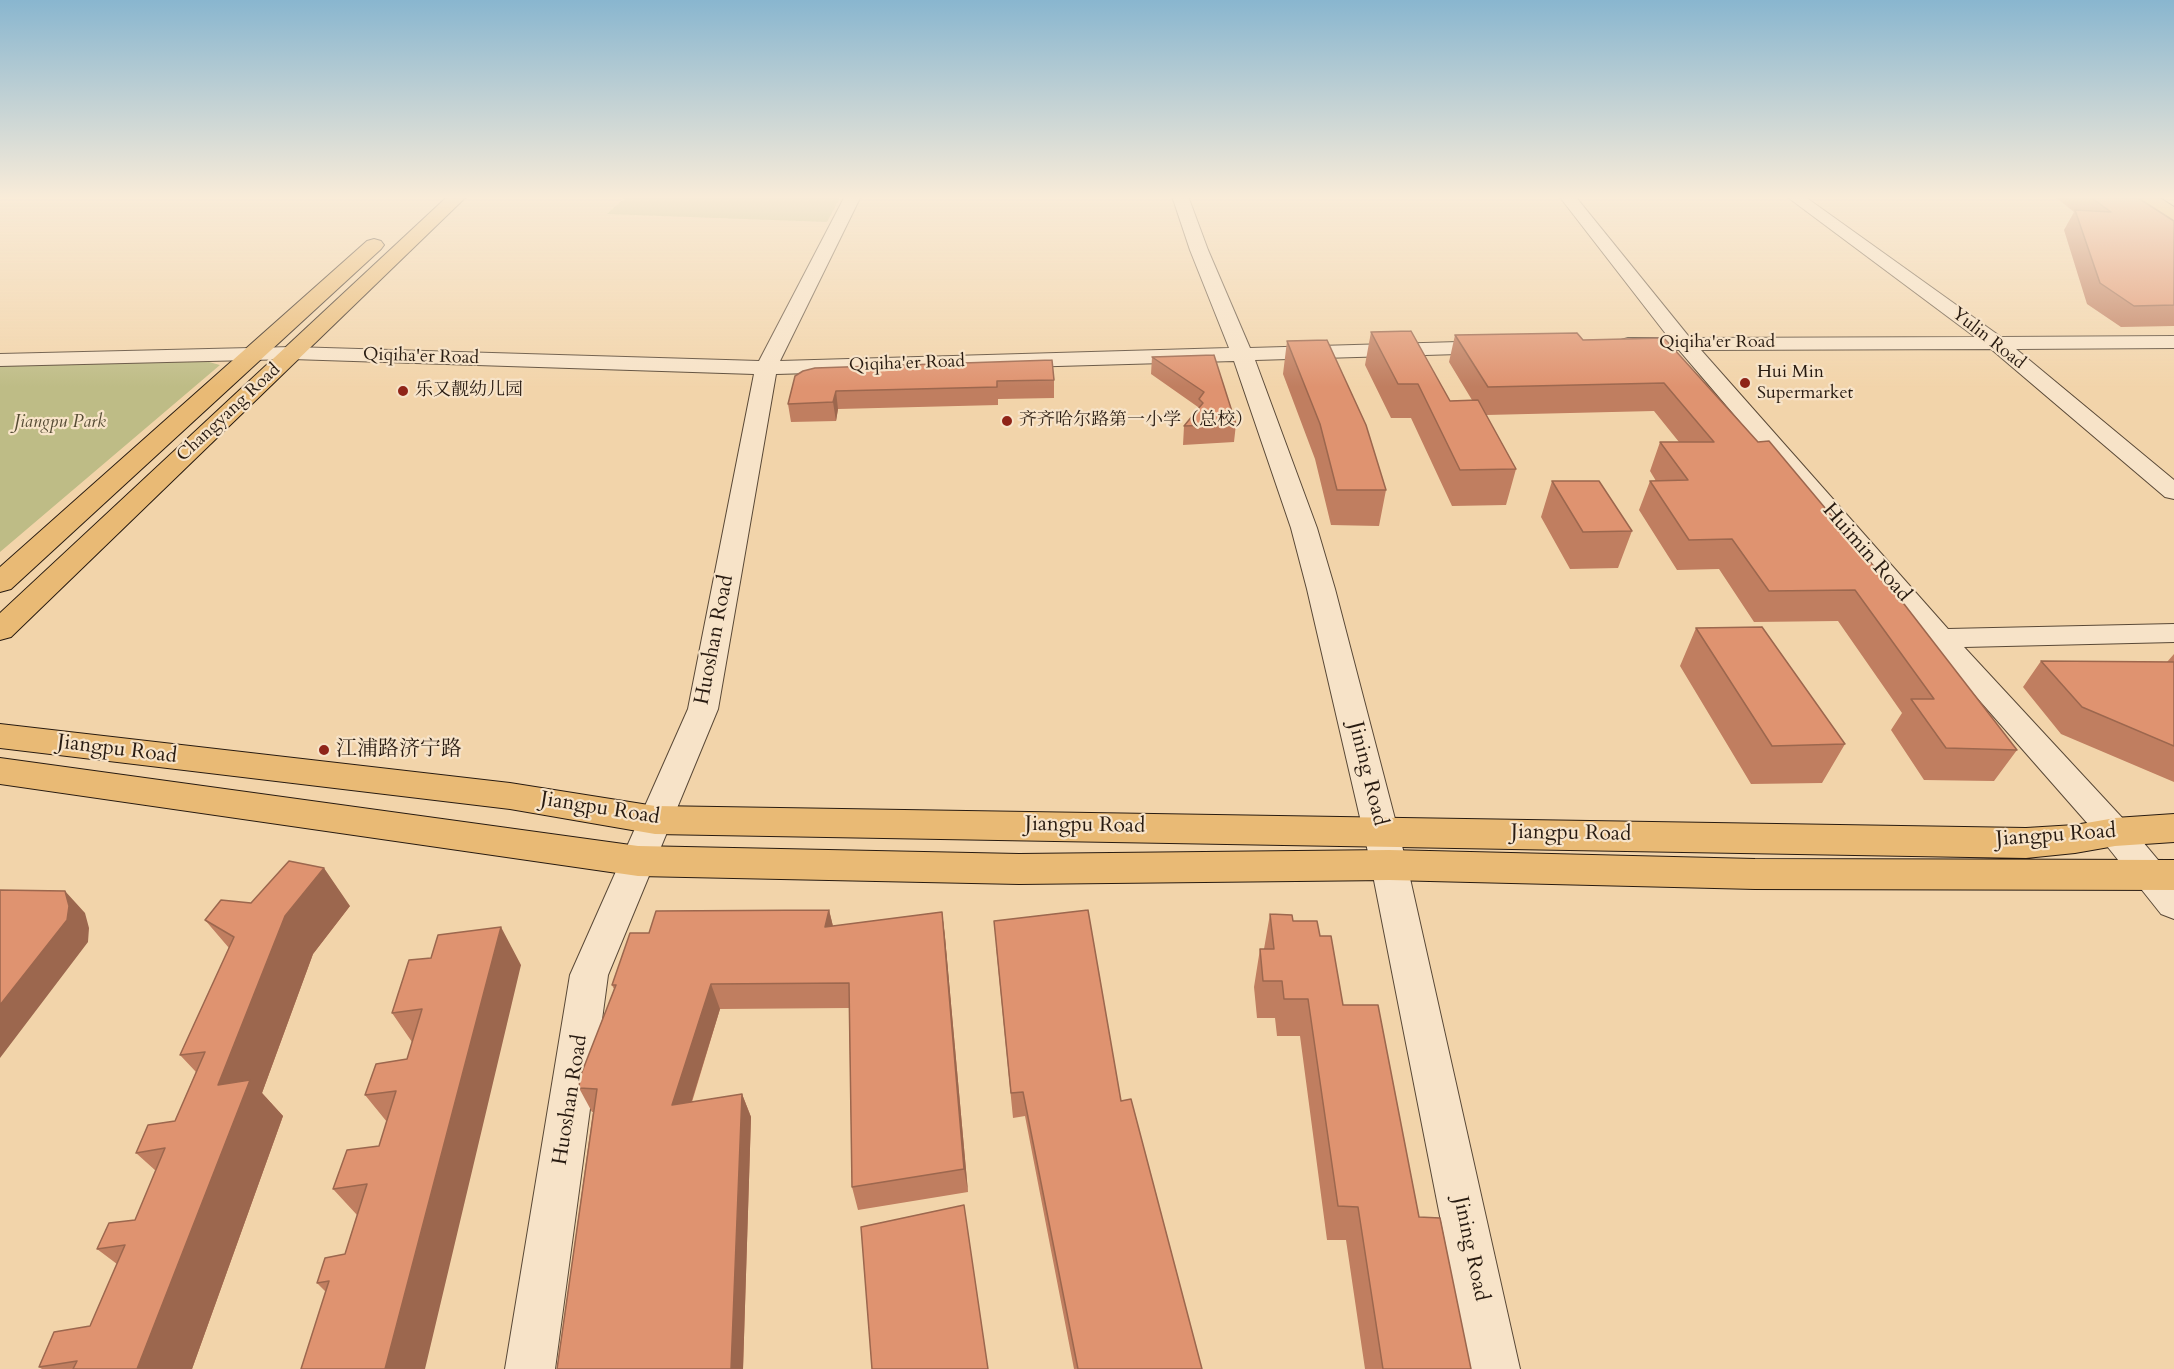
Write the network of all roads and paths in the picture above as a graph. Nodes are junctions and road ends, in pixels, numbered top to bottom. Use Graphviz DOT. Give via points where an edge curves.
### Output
graph roads {
  1 [pos="357,260"];
  2 [pos="390,260"];
  3 [pos="820,260"];
  4 [pos="1202,260"];
  5 [pos="1618,260"];
  6 [pos="1882,260"];
  7 [pos="1995,342"];
  8 [pos="2174,342"];
  9 [pos="1684,343"];
  10 [pos="1613,344"];
  11 [pos="1518,346"];
  12 [pos="292,353"];
  13 [pos="252,354"];
  14 [pos="1243,355"];
  15 [pos="0,360"];
  16 [pos="766,368"];
  17 [pos="2174,492"];
  18 [pos="0,583"];
  19 [pos="0,630"];
  20 [pos="2174,633"];
  21 [pos="1940,638"];
  22 [pos="0,736"];
  23 [pos="0,771"];
  24 [pos="655,820"];
  25 [pos="2174,828"];
  26 [pos="2115,832"];
  27 [pos="1385,848"];
  28 [pos="638,861"];
  29 [pos="2162,874"];
  30 [pos="2174,904"];
  31 [pos="530,1369"];
  32 [pos="1495,1369"];
  1 -- 13 [label="main road, Changyang Road"];
  2 -- 12 [label="main road, Changyang Road"];
  3 -- 16 [label="street, Huoshan Road"];
  4 -- 14 [label="street, Jining Road"];
  5 -- 9 [label="street, Huimin Road"];
  6 -- 7 [label="street, Yulin Road"];
  7 -- 8 [label="street, Qiqiha'er Road"];
  7 -- 9 [label="street, Qiqiha'er Road"];
  7 -- 17 [label="street, Yulin Road"];
  9 -- 10 [label="street, Qiqiha'er Road"];
  9 -- 21 [label="street, Huimin Road"];
  11 -- 14 [label="street, Qiqiha'er Road"];
  12 -- 13 [label="street, Qiqiha'er Road"];
  12 -- 16 [label="street, Qiqiha'er Road"];
  12 -- 19 [label="main road, Changyang Road"];
  13 -- 15 [label="street, Qiqiha'er Road"];
  13 -- 18 [label="main road, Changyang Road"];
  14 -- 16 [label="street, Qiqiha'er Road"];
  14 -- 27 [label="street, Jining Road" via="1304,528"];
  16 -- 24 [label="street, Huoshan Road" via="703,709"];
  20 -- 21 [label="street"];
  21 -- 26 [label="street, Huimin Road"];
  22 -- 24 [label="main road, Jiangpu Road" via="510,795"];
  23 -- 28 [label="main road, Jiangpu Road"];
  24 -- 27 [label="main road, Jiangpu Road"];
  24 -- 28 [label="street, Huoshan Road"];
  25 -- 26 [label="main road, Jiangpu Road"];
  26 -- 27 [label="main road, Jiangpu Road" via="2026,843"];
  26 -- 29 [label="street, Huimin Road"];
  27 -- 28 [label="main road, Jiangpu Road" via="1019,869"];
  27 -- 29 [label="main road, Jiangpu Road" via="1755,874"];
  27 -- 32 [label="street, Jining Road"];
  28 -- 31 [label="street, Huoshan Road" via="589,975"];
  29 -- 30 [label="street, Huimin Road"];
}
